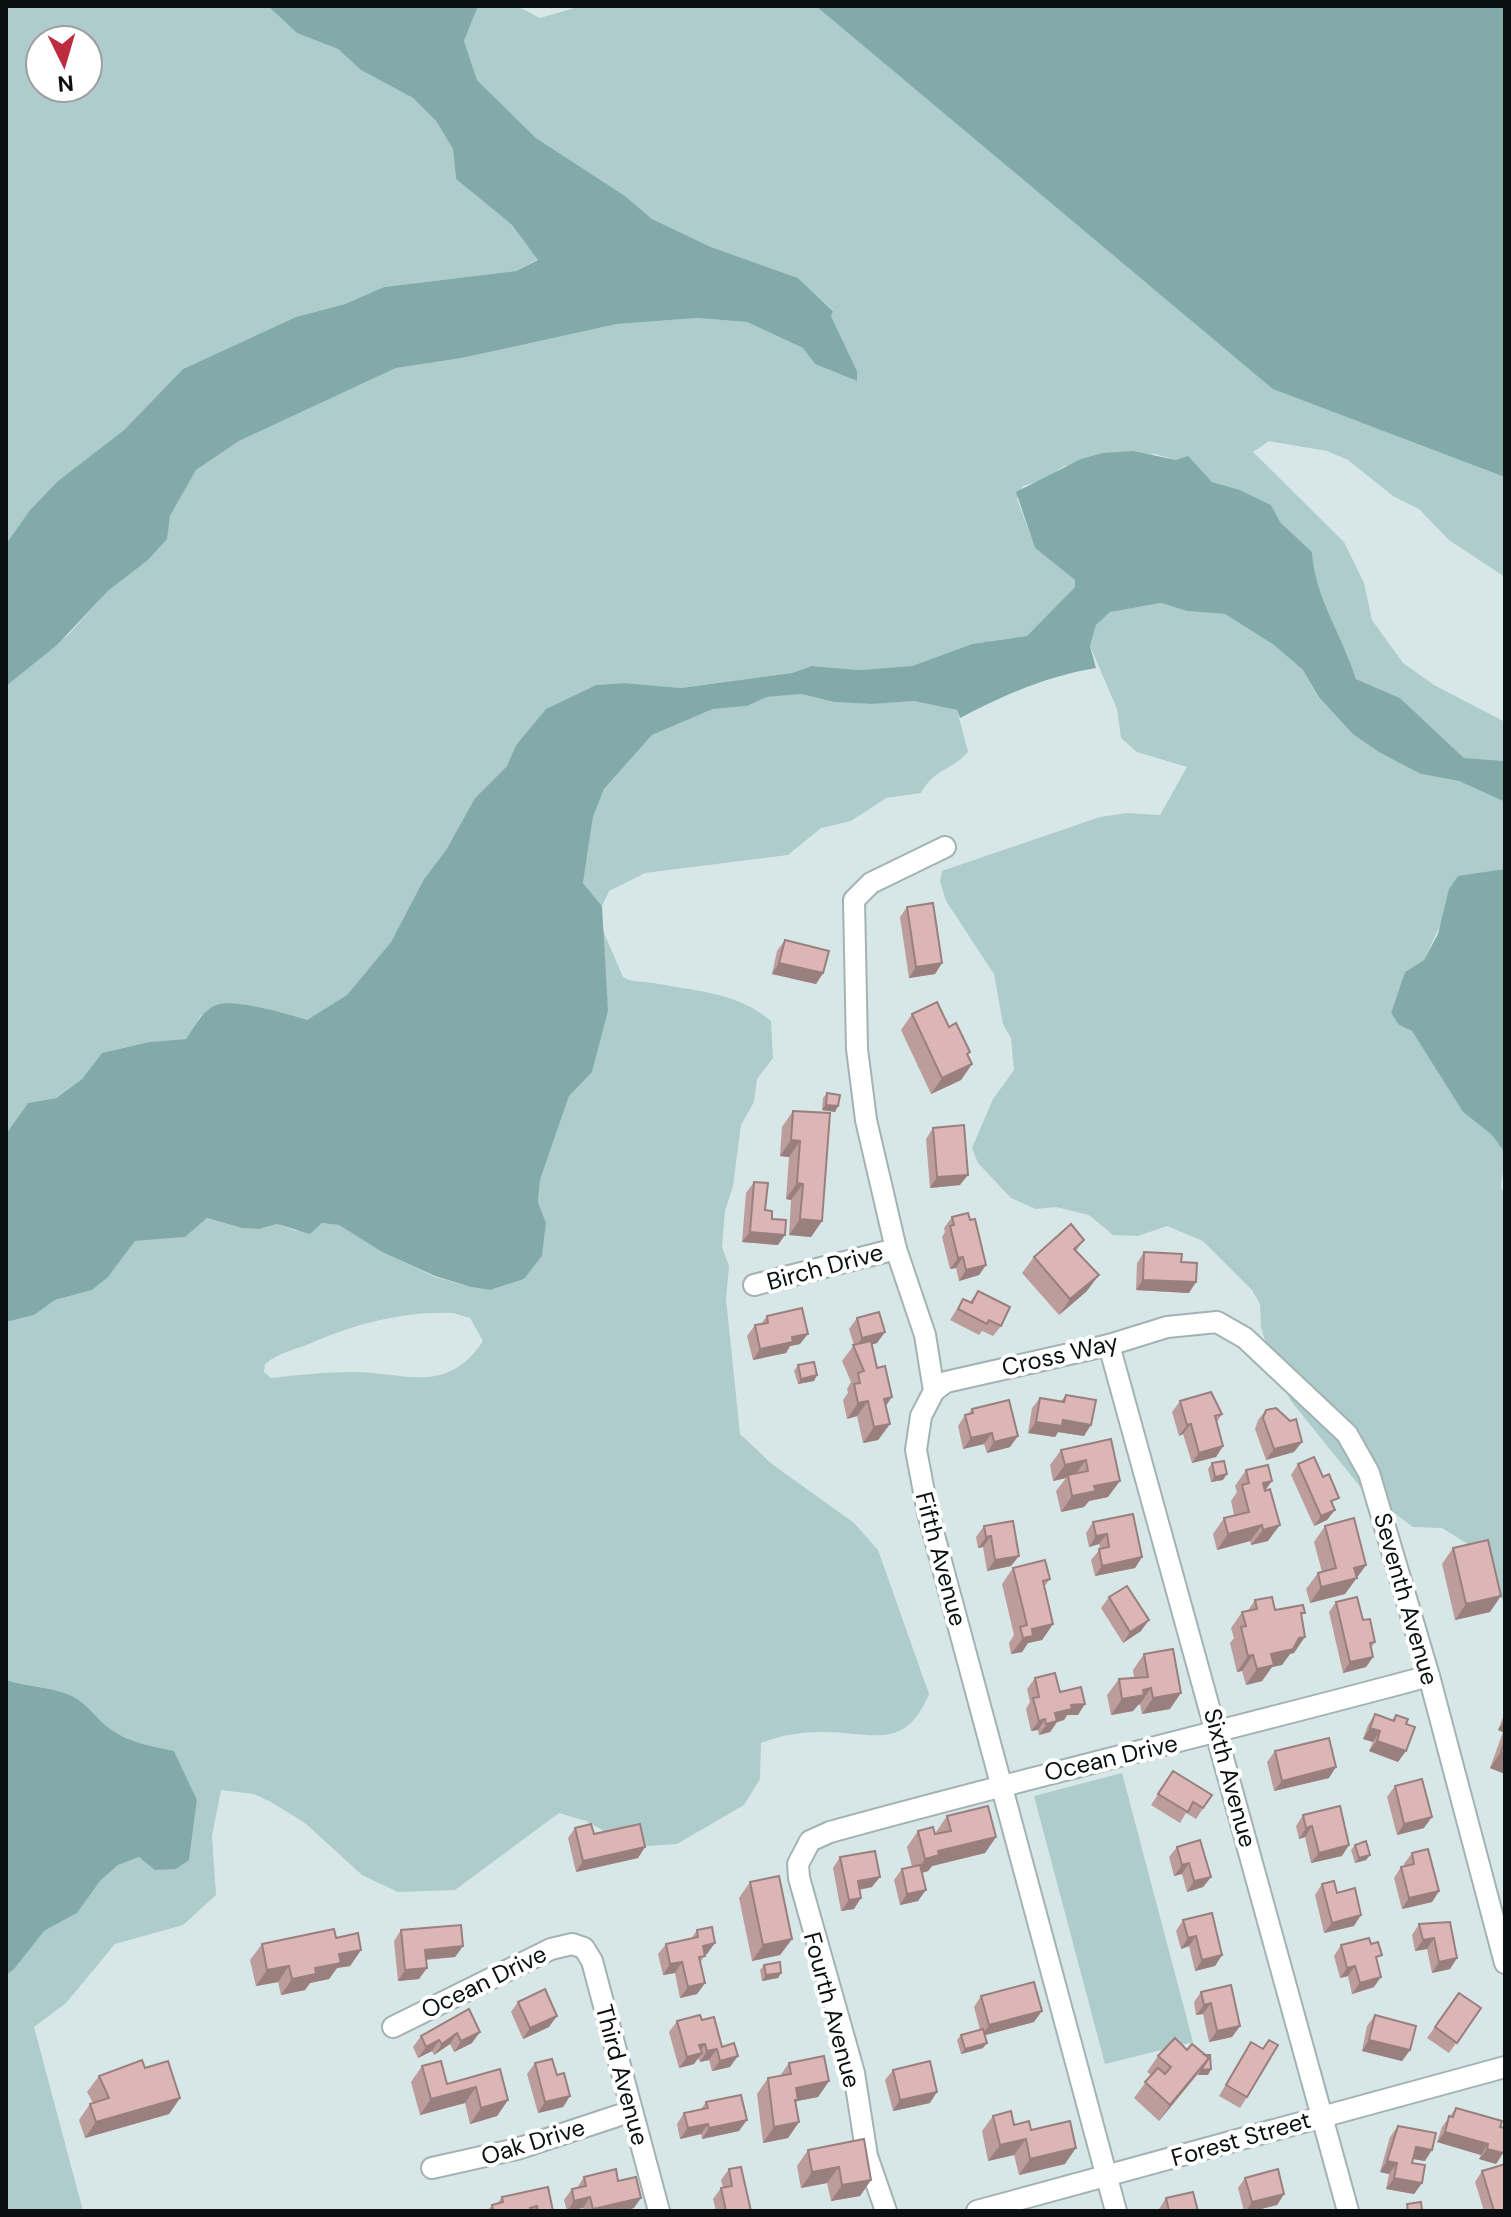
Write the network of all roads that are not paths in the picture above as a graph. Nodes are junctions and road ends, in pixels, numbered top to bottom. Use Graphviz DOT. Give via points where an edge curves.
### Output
graph roads {
  1 [pos="945,847"];
  2 [pos="896,1249"];
  3 [pos="754,1285"];
  4 [pos="1189,1323"];
  5 [pos="1109,1345"];
  6 [pos="934,1391"];
  7 [pos="1429,1676"];
  8 [pos="1218,1733"];
  9 [pos="1002,1785"];
  10 [pos="803,1854"];
  11 [pos="578,1944"];
  12 [pos="1505,1963"];
  13 [pos="393,2027"];
  14 [pos="1505,2067"];
  15 [pos="632,2111"];
  16 [pos="1321,2116"];
  17 [pos="432,2168"];
  18 [pos="1108,2178"];
  19 [pos="659,2211"];
  20 [pos="886,2211"];
  21 [pos="977,2211"];
  22 [pos="1116,2211"];
  23 [pos="1348,2211"];
  1 -- 2 [label="street" via="871,883 855,899 857,1049 866,1120"];
  2 -- 3 [label="street, Birch Drive"];
  2 -- 6 [label="street" via="925,1335"];
  4 -- 5 [label="street, Cross Way"];
  4 -- 7 [label="street, Seventh Avenue" via="1217,1322 1245,1338 1347,1434 1369,1473"];
  5 -- 6 [label="street, Cross Way" via="946,1382"];
  5 -- 8 [label="street, Sixth Avenue"];
  6 -- 9 [label="street, Fifth Avenue" via="917,1430 920,1475"];
  7 -- 8 [label="street, Ocean Drive"];
  7 -- 12 [label="street, Seventh Avenue"];
  8 -- 9 [label="street, Ocean Drive"];
  8 -- 16 [label="street, Sixth Avenue"];
  9 -- 10 [label="street, Ocean Drive" via="830,1832 810,1841"];
  9 -- 18 [label="street, Fifth Avenue"];
  10 -- 20 [label="street, Fourth Avenue" via="798,1864 802,1896 854,2073 867,2156"];
  11 -- 13 [label="street, Ocean Drive" via="551,1949"];
  11 -- 15 [label="street, Third Avenue" via="592,1961"];
  14 -- 16 [label="street, Forest Street"];
  15 -- 17 [label="street, Oak Drive" via="517,2149"];
  15 -- 19 [label="street, Third Avenue"];
  16 -- 18 [label="street, Forest Street"];
  16 -- 23 [label="street, Sixth Avenue"];
  18 -- 21 [label="street, Forest Street"];
  18 -- 22 [label="street, Fifth Avenue"];
}
